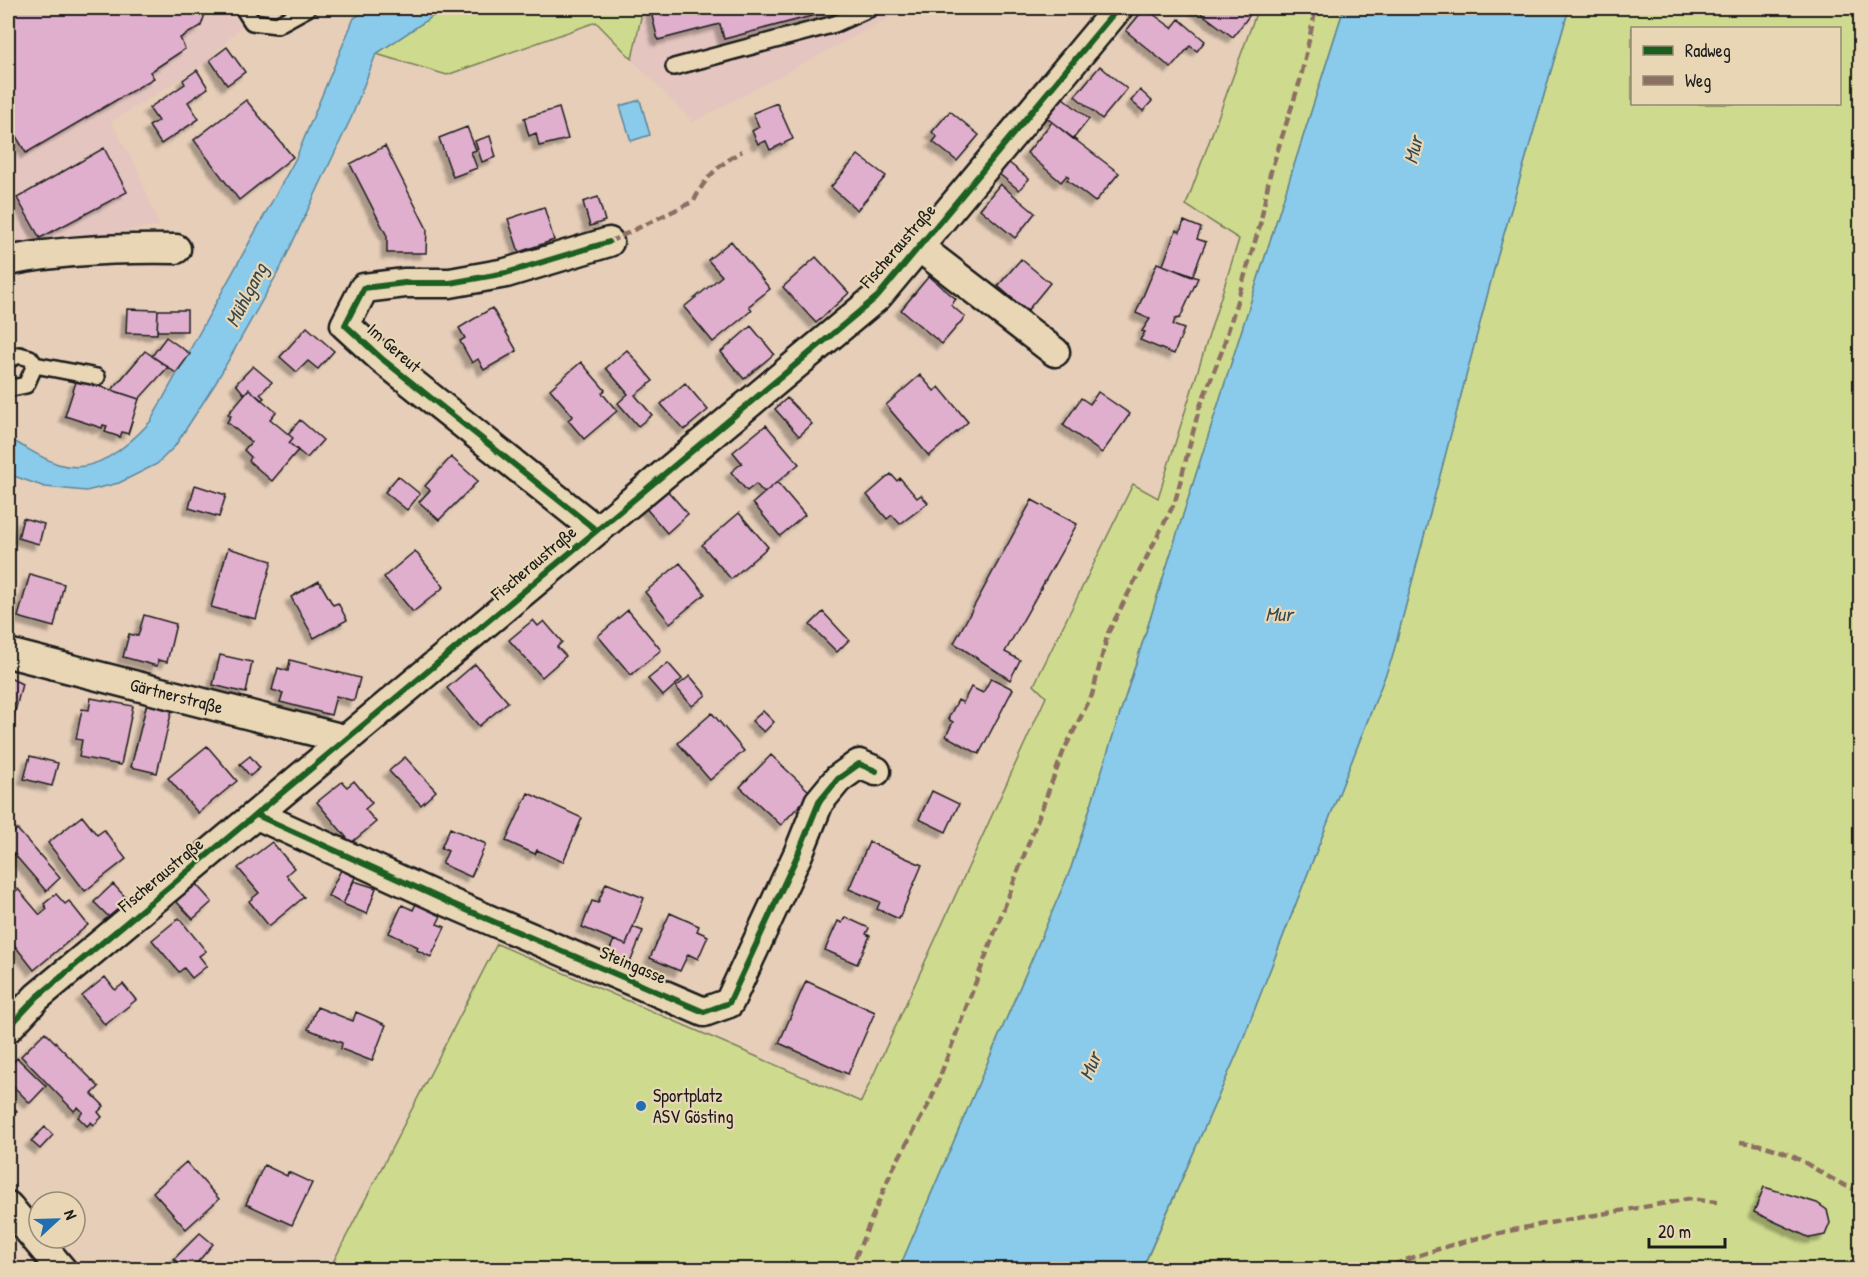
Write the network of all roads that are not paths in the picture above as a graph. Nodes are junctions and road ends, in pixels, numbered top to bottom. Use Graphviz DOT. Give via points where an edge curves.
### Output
graph roads {
  1 [pos="243,8"];
  2 [pos="309,8"];
  3 [pos="871,8"];
  4 [pos="1118,8"];
  5 [pos="674,67"];
  6 [pos="609,242"];
  7 [pos="919,247"];
  8 [pos="176,249"];
  9 [pos="8,261"];
  10 [pos="1055,352"];
  11 [pos="8,360"];
  12 [pos="35,365"];
  13 [pos="97,377"];
  14 [pos="8,384"];
  15 [pos="596,530"];
  16 [pos="8,653"];
  17 [pos="344,739"];
  18 [pos="876,771"];
  19 [pos="257,815"];
  20 [pos="8,1028"];
  21 [pos="8,1206"];
  22 [pos="62,1269"];
  1 -- 2 [label="lane" via="252,22 277,26"];
  3 -- 5 [label="lane" via="835,24"];
  4 -- 7 [label="street, Fischeraustraße"];
  6 -- 15 [label="street, Im Gereut" via="494,275 450,283 364,288 345,325"];
  7 -- 10 [label="street, Fischeraustraße"];
  7 -- 15 [label="street, Fischeraustraße" via="878,296"];
  8 -- 9 [label="street" via="51,252"];
  11 -- 12 [label="lane" via="19,355 30,358"];
  12 -- 13 [label="lane"];
  12 -- 14 [label="lane" via="26,385 12,388"];
  15 -- 17 [label="street, Fischeraustraße"];
  16 -- 17 [label="street, Gärtnerstraße"];
  17 -- 19 [label="street, Fischeraustraße"];
  18 -- 19 [label="street, Steingasse" via="859,764 838,779 819,802 729,1003 704,1012 448,903"];
  19 -- 20 [label="street, Fischeraustraße" via="37,997"];
  21 -- 22 [label="street"];
}
